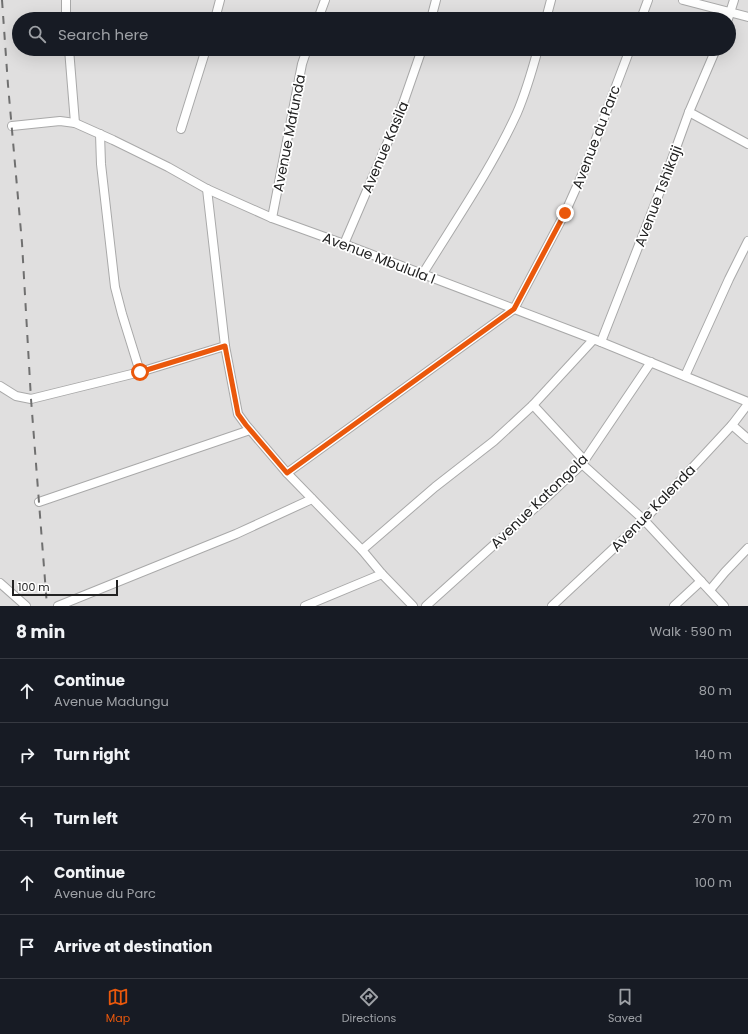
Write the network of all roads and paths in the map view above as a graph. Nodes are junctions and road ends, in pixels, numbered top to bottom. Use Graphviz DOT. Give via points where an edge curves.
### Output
graph roads {
  1 [pos="66,0"];
  2 [pos="220,0"];
  3 [pos="325,0"];
  4 [pos="436,0"];
  5 [pos="551,0"];
  6 [pos="648,0"];
  7 [pos="683,0"];
  8 [pos="734,0"];
  9 [pos="66,12"];
  10 [pos="217,12"];
  11 [pos="321,12"];
  12 [pos="433,12"];
  13 [pos="548,12"];
  14 [pos="644,12"];
  15 [pos="718,12"];
  16 [pos="730,12"];
  17 [pos="736,16"];
  18 [pos="748,17"];
  19 [pos="70,56"];
  20 [pos="204,56"];
  21 [pos="305,56"];
  22 [pos="420,56"];
  23 [pos="536,56"];
  24 [pos="627,56"];
  25 [pos="713,56"];
  26 [pos="689,112"];
  27 [pos="75,123"];
  28 [pos="12,126"];
  29 [pos="181,129"];
  30 [pos="100,134"];
  31 [pos="748,144"];
  32 [pos="207,189"];
  33 [pos="272,218"];
  34 [pos="748,241"];
  35 [pos="344,244"];
  36 [pos="422,274"];
  37 [pos="514,309"];
  38 [pos="597,341"];
  39 [pos="225,346"];
  40 [pos="651,362"];
  41 [pos="140,372"];
  42 [pos="685,376"];
  43 [pos="0,386"];
  44 [pos="748,403"];
  45 [pos="533,405"];
  46 [pos="732,426"];
  47 [pos="250,430"];
  48 [pos="748,439"];
  49 [pos="583,462"];
  50 [pos="287,473"];
  51 [pos="312,499"];
  52 [pos="39,502"];
  53 [pos="644,520"];
  54 [pos="748,548"];
  55 [pos="362,550"];
  56 [pos="382,574"];
  57 [pos="701,581"];
  58 [pos="0,582"];
  59 [pos="710,590"];
  60 [pos="26,606"];
  61 [pos="58,606"];
  62 [pos="306,606"];
  63 [pos="413,606"];
  64 [pos="426,606"];
  65 [pos="552,606"];
  66 [pos="674,606"];
  67 [pos="724,606"];
  1 -- 9 [label="street"];
  2 -- 10 [label="street"];
  3 -- 11 [label="street"];
  4 -- 12 [label="street"];
  5 -- 13 [label="street"];
  6 -- 14 [label="street"];
  7 -- 15 [label="street"];
  8 -- 16 [label="street"];
  17 -- 18 [label="street"];
  19 -- 27 [label="street"];
  20 -- 29 [label="street"];
  21 -- 33 [label="street, Avenue Mafunda"];
  22 -- 35 [label="street, Avenue Kasila" via="398,118"];
  23 -- 36 [label="street" via="516,114 496,153"];
  24 -- 37 [label="street, Avenue du Parc" via="568,206"];
  25 -- 26 [label="street, Avenue Tshikaji"];
  26 -- 31 [label="street"];
  26 -- 38 [label="street, Avenue Tshikaji" via="664,181"];
  27 -- 28 [label="street, Avenue Mbulula I" via="60,121"];
  27 -- 30 [label="street, Avenue Mbulula I"];
  30 -- 32 [label="street, Avenue Mbulula I"];
  30 -- 41 [label="street" via="115,287"];
  32 -- 33 [label="street, Avenue Mbulula I"];
  32 -- 39 [label="street"];
  33 -- 35 [label="street, Avenue Mbulula I"];
  34 -- 42 [label="street"];
  35 -- 36 [label="street, Avenue Mbulula I"];
  36 -- 37 [label="street, Avenue Mbulula I"];
  37 -- 38 [label="street, Avenue Mbulula I"];
  37 -- 50 [label="street"];
  38 -- 40 [label="street, Avenue Mbulula I"];
  38 -- 45 [label="street"];
  39 -- 41 [label="street"];
  39 -- 47 [label="street" via="238,414"];
  40 -- 42 [label="street, Avenue Mbulula I"];
  40 -- 49 [label="street, Avenue Katongola"];
  41 -- 43 [label="street" via="32,399 16,396"];
  42 -- 44 [label="street, Avenue Mbulula I"];
  44 -- 46 [label="street, Avenue Kalenda"];
  45 -- 49 [label="street"];
  45 -- 55 [label="street" via="494,441 435,487"];
  46 -- 48 [label="street"];
  46 -- 53 [label="street, Avenue Kalenda"];
  47 -- 50 [label="street"];
  47 -- 52 [label="street"];
  49 -- 53 [label="street"];
  49 -- 64 [label="street, Avenue Katongola"];
  50 -- 51 [label="street"];
  51 -- 55 [label="street"];
  51 -- 61 [label="street" via="236,534"];
  53 -- 57 [label="street"];
  53 -- 65 [label="street, Avenue Kalenda"];
  54 -- 59 [label="street"];
  55 -- 56 [label="street"];
  56 -- 62 [label="street"];
  56 -- 63 [label="street"];
  57 -- 59 [label="street"];
  57 -- 66 [label="street"];
  58 -- 60 [label="street"];
  59 -- 67 [label="street"];
}
